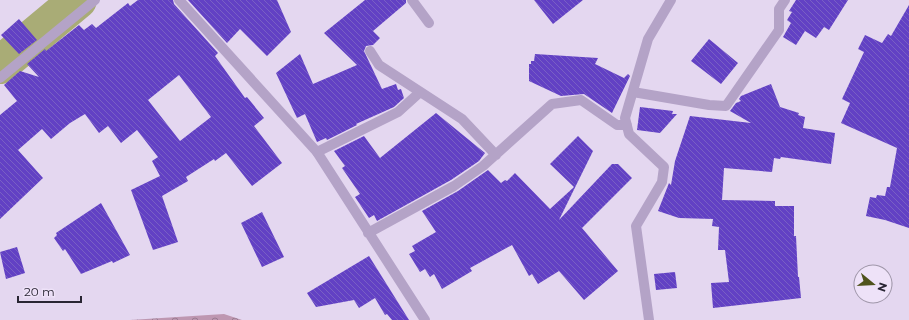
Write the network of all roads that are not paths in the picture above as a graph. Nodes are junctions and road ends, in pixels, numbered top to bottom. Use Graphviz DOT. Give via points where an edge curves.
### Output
graph roads {
  1 [pos="95,0"];
  2 [pos="179,0"];
  3 [pos="412,0"];
  4 [pos="671,0"];
  5 [pos="784,0"];
  6 [pos="429,23"];
  7 [pos="370,51"];
  8 [pos="0,78"];
  9 [pos="633,92"];
  10 [pos="419,93"];
  11 [pos="627,125"];
  12 [pos="317,152"];
  13 [pos="496,154"];
  14 [pos="368,233"];
  15 [pos="425,320"];
  16 [pos="649,320"];
  1 -- 8 [label="street"];
  2 -- 12 [label="street"];
  3 -- 6 [label="street"];
  4 -- 9 [label="street" via="648,39"];
  5 -- 9 [label="street" via="779,9 779,30 726,106"];
  7 -- 10 [label="street" via="378,66"];
  9 -- 11 [label="street" via="625,118"];
  10 -- 12 [label="street" via="398,112"];
  10 -- 13 [label="street" via="462,119"];
  11 -- 13 [label="street" via="617,125 581,100 552,104"];
  11 -- 16 [label="street" via="629,134 664,167 662,182 636,226"];
  12 -- 14 [label="street"];
  13 -- 14 [label="street" via="454,186"];
  14 -- 15 [label="street"];
}
